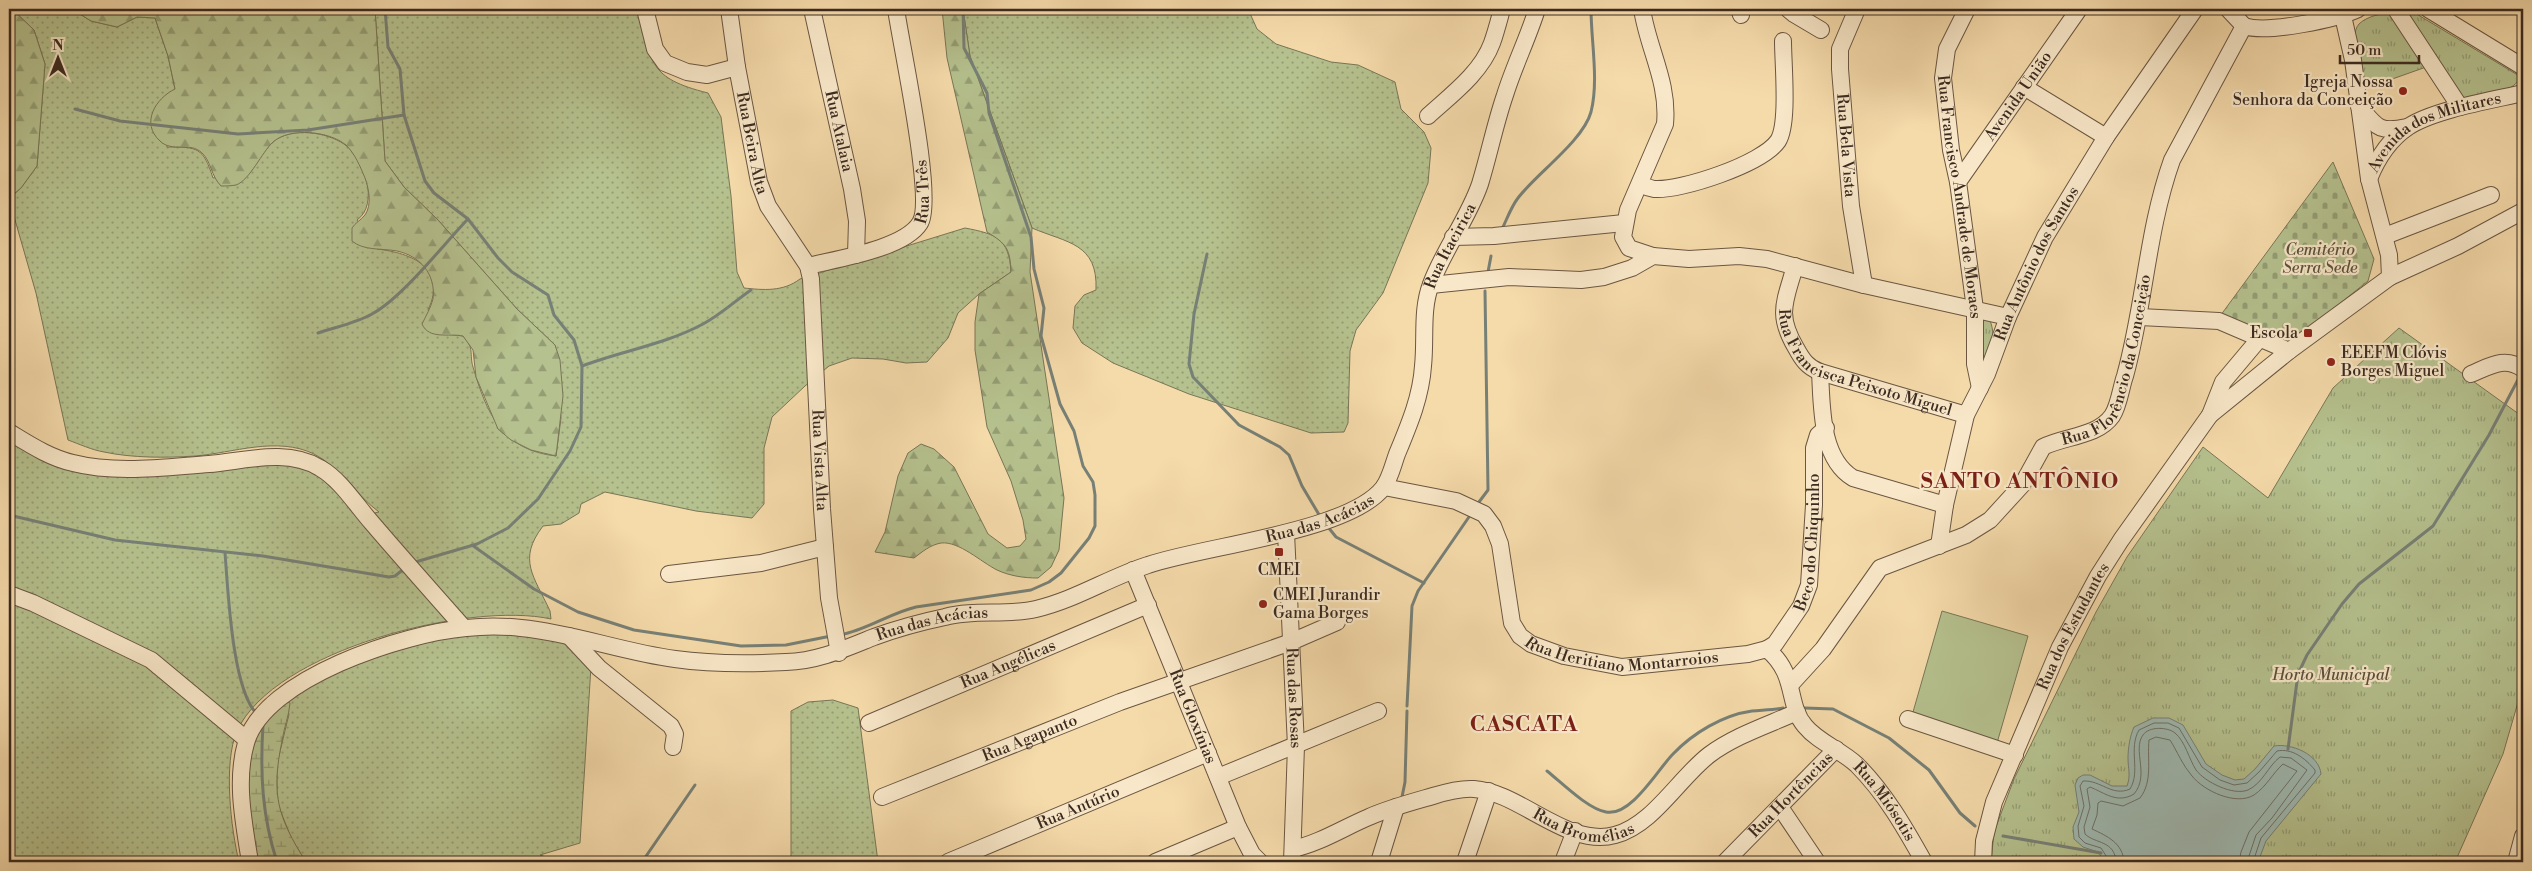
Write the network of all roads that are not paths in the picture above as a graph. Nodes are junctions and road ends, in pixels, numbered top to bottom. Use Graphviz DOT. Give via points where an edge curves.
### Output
graph roads {
  1 [pos="645,9"];
  2 [pos="729,9"];
  3 [pos="812,9"];
  4 [pos="896,9"];
  5 [pos="1502,9"];
  6 [pos="1537,9"];
  7 [pos="1642,9"];
  8 [pos="1788,9"];
  9 [pos="1857,9"];
  10 [pos="1966,9"];
  11 [pos="2079,9"];
  12 [pos="2194,9"];
  13 [pos="2228,9"];
  14 [pos="2398,9"];
  15 [pos="2428,9"];
  16 [pos="2351,12"];
  17 [pos="2244,26"];
  18 [pos="1822,30"];
  19 [pos="1783,42"];
  20 [pos="2523,66"];
  21 [pos="737,67"];
  22 [pos="2024,87"];
  23 [pos="2523,93"];
  24 [pos="2360,106"];
  25 [pos="2460,107"];
  26 [pos="1428,116"];
  27 [pos="2407,127"];
  28 [pos="2106,137"];
  29 [pos="2369,179"];
  30 [pos="1958,182"];
  31 [pos="1640,184"];
  32 [pos="2491,195"];
  33 [pos="2523,212"];
  34 [pos="1624,223"];
  35 [pos="2385,236"];
  36 [pos="1454,237"];
  37 [pos="856,254"];
  38 [pos="1653,256"];
  39 [pos="808,266"];
  40 [pos="1795,266"];
  41 [pos="2390,277"];
  42 [pos="1431,285"];
  43 [pos="1864,285"];
  44 [pos="1975,309"];
  45 [pos="2008,317"];
  46 [pos="2140,317"];
  47 [pos="2260,338"];
  48 [pos="2289,350"];
  49 [pos="2523,369"];
  50 [pos="1820,372"];
  51 [pos="2471,374"];
  52 [pos="1980,388"];
  53 [pos="2210,414"];
  54 [pos="1966,415"];
  55 [pos="1826,428"];
  56 [pos="9,432"];
  57 [pos="1384,487"];
  58 [pos="1945,505"];
  59 [pos="1286,533"];
  60 [pos="1939,546"];
  61 [pos="825,547"];
  62 [pos="1133,570"];
  63 [pos="670,574"];
  64 [pos="9,594"];
  65 [pos="1148,605"];
  66 [pos="1337,622"];
  67 [pos="464,628"];
  68 [pos="569,636"];
  69 [pos="1291,642"];
  70 [pos="1767,649"];
  71 [pos="839,653"];
  72 [pos="1177,682"];
  73 [pos="1791,684"];
  74 [pos="1378,711"];
  75 [pos="1797,712"];
  76 [pos="1908,719"];
  77 [pos="869,723"];
  78 [pos="246,739"];
  79 [pos="1296,746"];
  80 [pos="673,747"];
  81 [pos="1836,748"];
  82 [pos="1208,753"];
  83 [pos="2015,755"];
  84 [pos="1218,777"];
  85 [pos="1489,791"];
  86 [pos="882,797"];
  87 [pos="1396,807"];
  88 [pos="1780,807"];
  89 [pos="1238,827"];
  90 [pos="1575,831"];
  91 [pos="2523,836"];
  92 [pos="1292,856"];
  93 [pos="1259,861"];
  94 [pos="250,862"];
  95 [pos="948,862"];
  96 [pos="1154,862"];
  97 [pos="1379,862"];
  98 [pos="1465,862"];
  99 [pos="1563,862"];
  100 [pos="1724,862"];
  101 [pos="1818,862"];
  102 [pos="1924,862"];
  103 [pos="1983,862"];
  104 [pos="2516,862"];
  1 -- 21 [label="street" via="655,49 665,63 687,72 707,75"];
  2 -- 21 [label="street, Rua Beira Alta"];
  3 -- 37 [label="street, Rua Atalaia" via="852,189 857,221"];
  4 -- 37 [label="street, Rua Três" via="925,184 923,215 912,232 891,244"];
  5 -- 26 [label="street" via="1492,44 1481,62 1471,76"];
  6 -- 36 [label="street, Rua Itacirica" via="1506,89 1479,186"];
  7 -- 31 [label="street" via="1665,88 1667,109 1665,124"];
  8 -- 18 [label="street"];
  9 -- 43 [label="street, Rua Bela Vista" via="1840,49 1840,69 1851,206"];
  10 -- 30 [label="street, Rua Francisco Andrade de Moraes" via="1947,49 1943,78"];
  11 -- 22 [label="street, Avenida União"];
  12 -- 28 [label="street, Rua Antônio dos Santos"];
  13 -- 17 [label="street"];
  14 -- 25 [label="street"];
  15 -- 20 [label="street"];
  16 -- 17 [label="street" via="2260,29"];
  16 -- 24 [label="street, Avenida dos Militares" via="2353,60"];
  17 -- 46 [label="street, Rua Florêncio da Conceição" via="2172,160 2158,202"];
  19 -- 31 [label="street" via="1784,107 1778,140 1771,148 1754,159 1694,184 1654,189"];
  21 -- 39 [label="street, Rua Beira Alta" via="759,182 778,223"];
  22 -- 28 [label="street"];
  22 -- 30 [label="street, Avenida União"];
  23 -- 25 [label="street, Avenida dos Militares"];
  24 -- 27 [label="street" via="2380,129"];
  24 -- 29 [label="street, Avenida dos Militares"];
  25 -- 27 [label="street, Avenida dos Militares"];
  27 -- 29 [label="street, Avenida dos Militares" via="2383,151"];
  28 -- 45 [label="street, Rua Antônio dos Santos" via="2045,237"];
  29 -- 35 [label="street"];
  30 -- 44 [label="street, Rua Francisco Andrade de Moraes"];
  31 -- 34 [label="street"];
  32 -- 35 [label="street"];
  33 -- 41 [label="street, Rua dos Estudantes"];
  34 -- 36 [label="street"];
  34 -- 38 [label="street" via="1623,237 1629,248"];
  35 -- 41 [label="street" via="2390,254"];
  36 -- 42 [label="street, Rua Itacirica"];
  37 -- 39 [label="street, Rua Três"];
  38 -- 40 [label="street" via="1689,259 1748,256"];
  38 -- 42 [label="street" via="1632,268 1596,278 1509,277"];
  39 -- 61 [label="street, Rua Vista Alta"];
  40 -- 43 [label="street"];
  40 -- 50 [label="street, Rua Francisca Peixoto Miguel" via="1783,322 1801,357 1812,369"];
  41 -- 48 [label="street, Rua dos Estudantes"];
  42 -- 57 [label="street, Rua Itacirica" via="1425,310 1420,392"];
  43 -- 44 [label="street"];
  44 -- 45 [label="street"];
  44 -- 52 [label="street, Rua Francisco Andrade de Moraes" via="1975,364"];
  45 -- 52 [label="street, Rua Antônio dos Santos"];
  46 -- 47 [label="street" via="2219,321"];
  46 -- 60 [label="street, Rua Florêncio da Conceição" via="2112,416 2092,430 2043,447 2022,485 1990,520"];
  47 -- 48 [label="street"];
  47 -- 53 [label="street, Rua dos Estudantes" via="2223,382"];
  48 -- 53 [label="street, Rua dos Estudantes"];
  49 -- 51 [label="street" via="2514,362 2496,363"];
  50 -- 54 [label="street, Rua Francisca Peixoto Miguel"];
  50 -- 55 [label="street"];
  52 -- 54 [label="street, Rua Antônio dos Santos"];
  53 -- 83 [label="street, Rua dos Estudantes" via="2098,576 2045,680"];
  54 -- 58 [label="street, Rua Antônio dos Santos"];
  55 -- 58 [label="street" via="1832,453 1844,472 1853,478"];
  55 -- 70 [label="street, Beco do Chiquinho" via="1818,435 1814,448 1809,585 1796,613"];
  56 -- 67 [label="street" via="42,451 73,463 90,465 138,468 268,457 310,462 334,478 412,572"];
  57 -- 59 [label="street, Rua das Acácias" via="1362,504 1337,516"];
  57 -- 70 [label="street, Rua Heritiano Montarroios" via="1456,501 1484,514 1500,544 1508,612 1520,636 1531,644 1564,656 1622,667 1748,654"];
  58 -- 60 [label="street, Rua Antônio dos Santos"];
  59 -- 62 [label="street, Rua das Acácias" via="1176,557"];
  59 -- 69 [label="street, Rua das Rosas"];
  60 -- 73 [label="street, Rua Florêncio da Conceição" via="1880,568 1823,648"];
  61 -- 63 [label="street" via="761,562"];
  61 -- 71 [label="street, Rua Vista Alta" via="829,598"];
  62 -- 65 [label="street, Rua Gloxínias"];
  62 -- 71 [label="street, Rua das Acácias" via="1034,610 954,614 877,636"];
  64 -- 78 [label="street" via="151,660"];
  65 -- 72 [label="street, Rua Gloxínias"];
  65 -- 77 [label="street, Rua Angélicas"];
  66 -- 69 [label="street, Rua Agapanto"];
  67 -- 68 [label="street, Rua das Acácias" via="518,628"];
  67 -- 78 [label="street, Rua das Acácias" via="394,644 318,674 276,699 260,716"];
  68 -- 71 [label="street, Rua das Acácias" via="676,660 790,662"];
  68 -- 80 [label="street" via="599,668 671,726"];
  69 -- 72 [label="street, Rua Agapanto"];
  69 -- 79 [label="street, Rua das Rosas"];
  70 -- 73 [label="street" via="1780,661"];
  72 -- 82 [label="street, Rua Gloxínias"];
  72 -- 86 [label="street, Rua Agapanto"];
  73 -- 75 [label="street"];
  74 -- 79 [label="street"];
  75 -- 81 [label="street" via="1805,727"];
  75 -- 90 [label="street, Rua Bromélias" via="1712,753 1646,818 1625,832 1605,837"];
  76 -- 83 [label="street"];
  78 -- 94 [label="street" via="242,808"];
  79 -- 84 [label="street"];
  79 -- 92 [label="street, Rua das Rosas"];
  81 -- 88 [label="street, Rua Hortências"];
  81 -- 102 [label="street, Rua Miósotis" via="1874,783 1904,825"];
  82 -- 84 [label="street, Rua Gloxínias"];
  82 -- 95 [label="street, Rua Antúrio"];
  83 -- 103 [label="street, Rua dos Estudantes" via="1994,802 1984,841"];
  84 -- 89 [label="street, Rua Gloxínias"];
  85 -- 87 [label="street, Rua Bromélias" via="1463,789"];
  85 -- 90 [label="street, Rua Bromélias"];
  85 -- 98 [label="street"];
  87 -- 92 [label="street, Rua Bromélias" via="1368,817"];
  87 -- 97 [label="street"];
  88 -- 100 [label="street, Rua Hortências"];
  88 -- 101 [label="street"];
  89 -- 93 [label="street, Rua Gloxínias"];
  89 -- 96 [label="street"];
  90 -- 99 [label="street"];
  91 -- 104 [label="street"];
}
